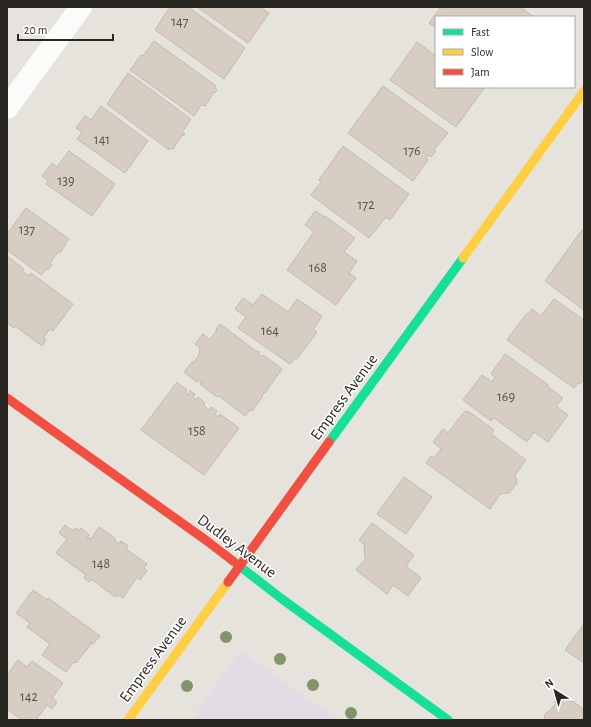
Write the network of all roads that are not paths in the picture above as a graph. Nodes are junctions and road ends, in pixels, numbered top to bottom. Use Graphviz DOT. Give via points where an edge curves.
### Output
graph roads {
  1 [pos="81,7"];
  2 [pos="584,91"];
  3 [pos="7,108"];
  4 [pos="7,398"];
  5 [pos="240,566"];
  6 [pos="128,720"];
  7 [pos="448,720"];
  1 -- 3 [label="street"];
  2 -- 5 [label="street, Empress Avenue"];
  4 -- 5 [label="street, Dudley Avenue"];
  5 -- 6 [label="street, Empress Avenue"];
  5 -- 7 [label="street, Dudley Avenue" via="325,632"];
}
